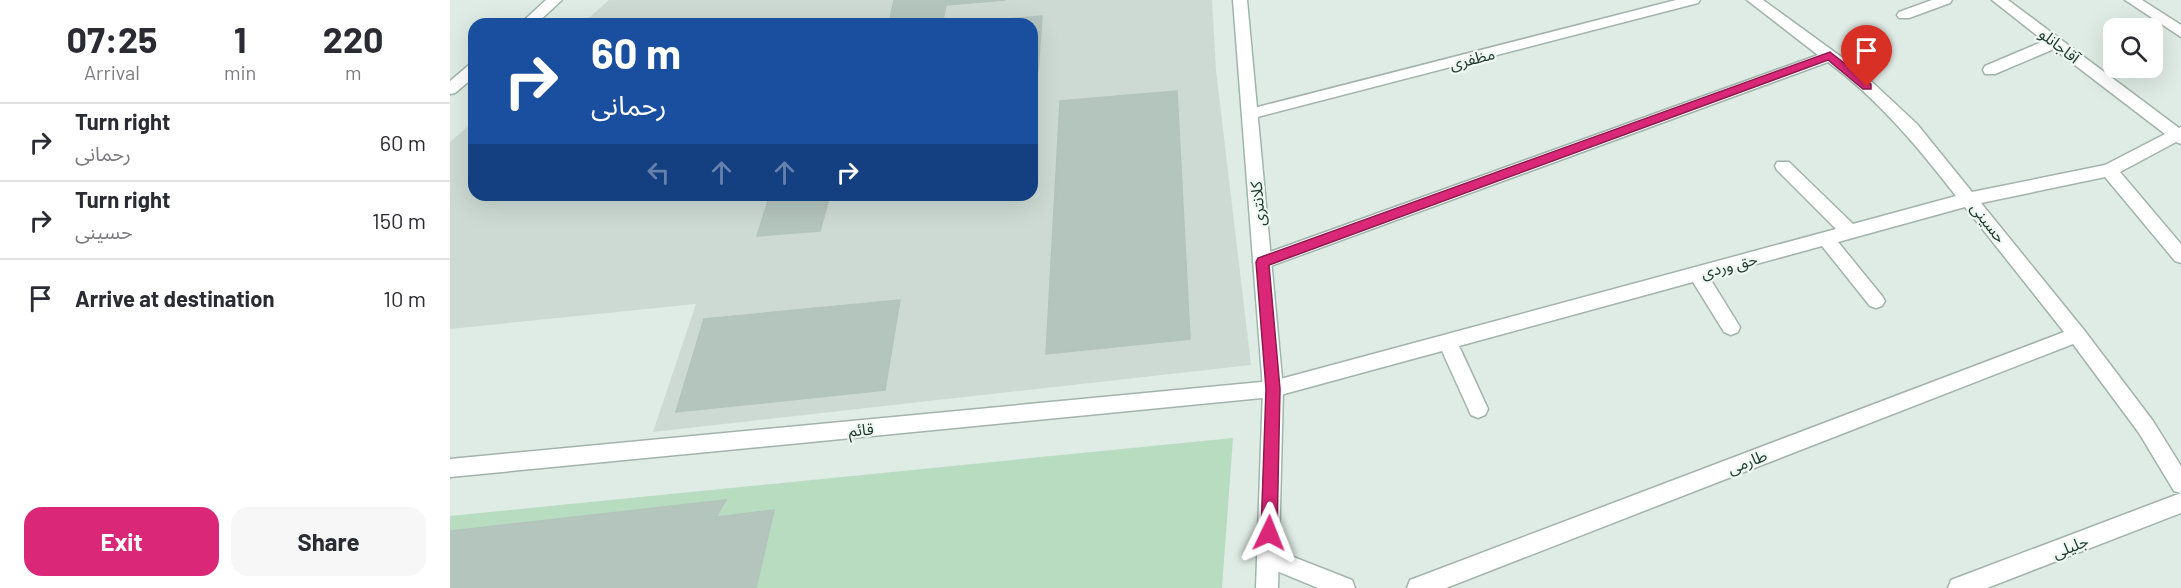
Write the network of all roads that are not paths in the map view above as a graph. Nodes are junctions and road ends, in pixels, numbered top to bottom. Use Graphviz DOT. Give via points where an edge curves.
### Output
graph roads {
  1 [pos="555,0"];
  2 [pos="1240,0"];
  3 [pos="1693,0"];
  4 [pos="1754,0"];
  5 [pos="1945,0"];
  6 [pos="1999,0"];
  7 [pos="2132,0"];
  8 [pos="1904,15"];
  9 [pos="534,18"];
  10 [pos="2181,32"];
  11 [pos="2056,42"];
  12 [pos="1830,56"];
  13 [pos="1990,70"];
  14 [pos="468,74"];
  15 [pos="450,89"];
  16 [pos="1250,114"];
  17 [pos="2180,136"];
  18 [pos="1783,166"];
  19 [pos="2109,170"];
  20 [pos="1970,199"];
  21 [pos="1850,232"];
  22 [pos="1826,238"];
  23 [pos="2181,256"];
  24 [pos="1262,262"];
  25 [pos="1698,274"];
  26 [pos="1876,301"];
  27 [pos="1731,327"];
  28 [pos="2077,335"];
  29 [pos="1448,342"];
  30 [pos="1273,389"];
  31 [pos="1478,409"];
  32 [pos="450,468"];
  33 [pos="2181,484"];
  34 [pos="2181,503"];
  35 [pos="1268,556"];
  36 [pos="1267,588"];
  37 [pos="1344,588"];
  38 [pos="1418,588"];
  39 [pos="1959,588"];
  1 -- 9 [label="street"];
  2 -- 16 [label="street, کلانتری"];
  3 -- 16 [label="street, مظفری"];
  4 -- 12 [label="street, حسینی"];
  5 -- 8 [label="street"];
  6 -- 11 [label="street, آقاجانلو"];
  7 -- 10 [label="street"];
  11 -- 13 [label="street"];
  11 -- 17 [label="street, آقاجانلو"];
  12 -- 20 [label="street, حسینی" via="1911,128"];
  12 -- 24 [label="street"];
  14 -- 15 [label="street"];
  16 -- 24 [label="street, کلانتری"];
  17 -- 19 [label="street, حق وردی"];
  18 -- 21 [label="street"];
  19 -- 20 [label="street, حق وردی"];
  19 -- 23 [label="street"];
  20 -- 21 [label="street, حق وردی"];
  20 -- 28 [label="street, حسینی"];
  21 -- 22 [label="street, حق وردی"];
  22 -- 25 [label="street, حق وردی"];
  22 -- 26 [label="street"];
  24 -- 30 [label="street, کلانتری"];
  25 -- 27 [label="street"];
  25 -- 29 [label="street, حق وردی"];
  28 -- 33 [label="street, حسینی" via="2146,428"];
  28 -- 38 [label="street, طارمی"];
  29 -- 30 [label="street, حق وردی"];
  29 -- 31 [label="street"];
  30 -- 32 [label="street, قائم"];
  30 -- 35 [label="street, کلانتری"];
  34 -- 39 [label="street, جلیلی"];
  35 -- 36 [label="street, کلانتری"];
  35 -- 37 [label="street"];
}
